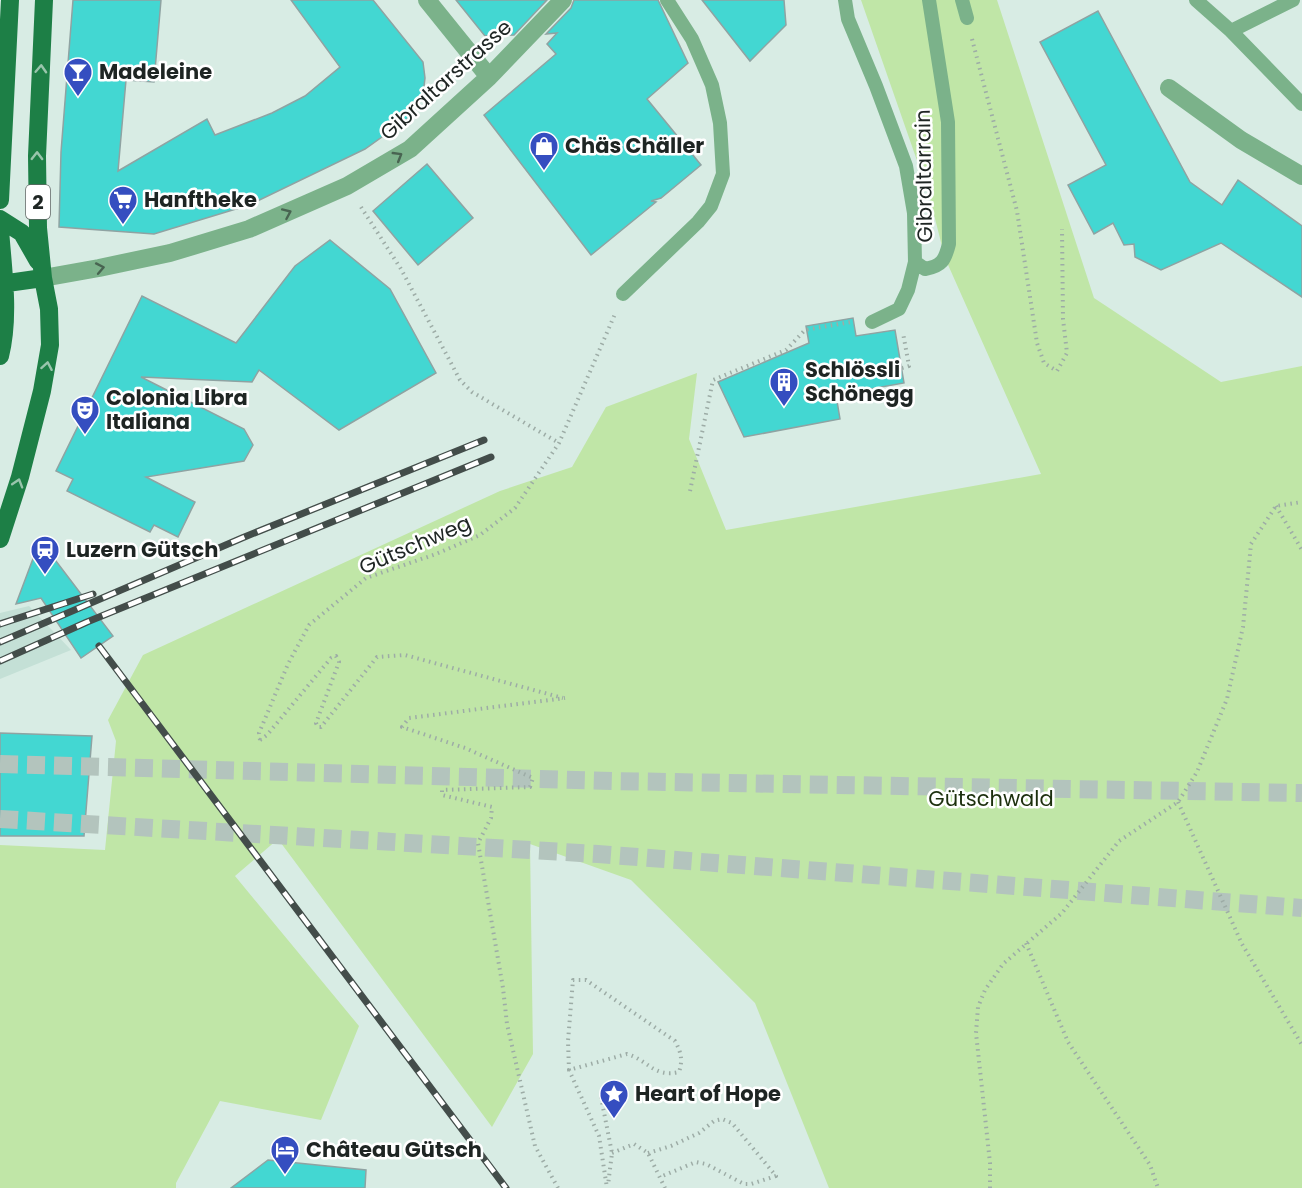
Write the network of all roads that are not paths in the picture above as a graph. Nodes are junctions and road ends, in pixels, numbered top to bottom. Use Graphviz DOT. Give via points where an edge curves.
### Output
graph roads {
  1 [pos="10,0"];
  2 [pos="42,0"];
  3 [pos="427,0"];
  4 [pos="564,0"];
  5 [pos="667,0"];
  6 [pos="845,0"];
  7 [pos="929,0"];
  8 [pos="962,0"];
  9 [pos="1196,0"];
  10 [pos="1293,0"];
  11 [pos="967,18"];
  12 [pos="1231,31"];
  13 [pos="489,77"];
  14 [pos="1169,88"];
  15 [pos="1302,104"];
  16 [pos="1302,176"];
  17 [pos="0,200"];
  18 [pos="0,219"];
  19 [pos="0,230"];
  20 [pos="915,262"];
  21 [pos="42,278"];
  22 [pos="2,284"];
  23 [pos="624,294"];
  24 [pos="872,322"];
  25 [pos="0,356"];
  26 [pos="0,539"];
  1 -- 17 [label="main road"];
  21 -- 2 [label="main road, 2, one-way" via="37,156"];
  3 -- 13 [label="street"];
  4 -- 13 [label="street, Gibraltarstrasse"];
  5 -- 23 [label="lane" via="692,39 712,85 720,123 723,174 711,206 698,222"];
  6 -- 20 [label="lane, Gibraltarrain" via="848,20 906,166 914,213"];
  7 -- 20 [label="lane, Gibraltarrain" via="948,122 949,244 945,258 936,267 925,269"];
  8 -- 11 [label="lane"];
  9 -- 12 [label="lane"];
  10 -- 12 [label="lane"];
  12 -- 15 [label="lane"];
  21 -- 13 [label="street, Gibraltarstrasse, one-way" via="170,253 249,230 347,186 410,149"];
  14 -- 16 [label="street" via="1240,140"];
  18 -- 21 [label="main road, 2" via="22,233 36,256"];
  19 -- 22 [label="main road"];
  20 -- 24 [label="lane" via="899,309"];
  21 -- 22 [label="main road"];
  26 -- 21 [label="main road, 2, one-way" via="20,477 50,345 49,309"];
  22 -- 25 [label="main road"];
}
